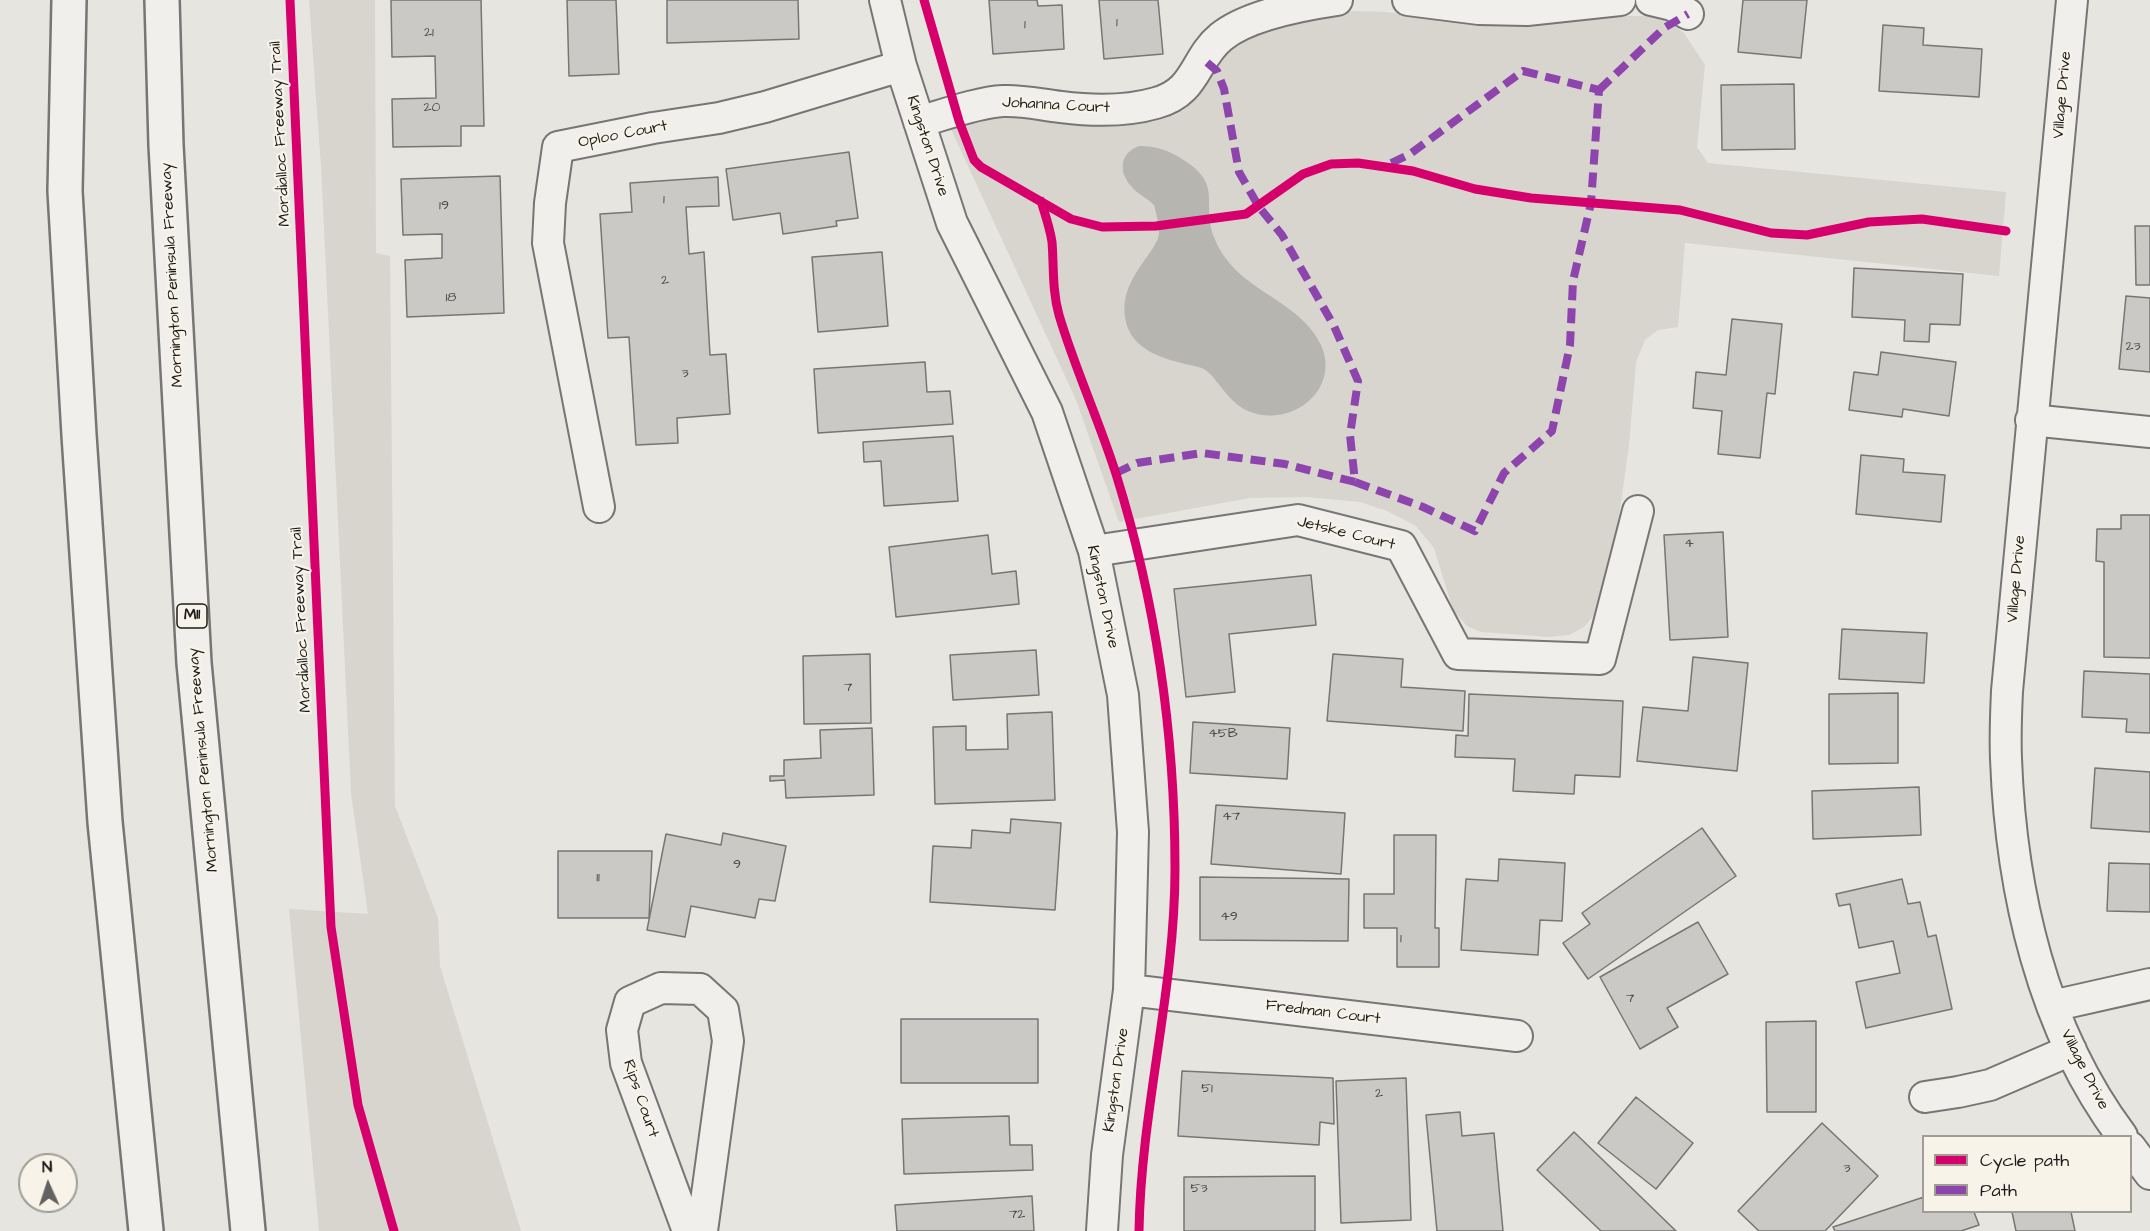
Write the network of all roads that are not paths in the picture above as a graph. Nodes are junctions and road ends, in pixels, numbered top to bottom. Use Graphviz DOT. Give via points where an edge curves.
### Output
graph roads {
  1 [pos="46,0"];
  2 [pos="69,0"];
  3 [pos="162,0"];
  4 [pos="885,0"];
  5 [pos="1337,0"];
  6 [pos="1408,0"];
  7 [pos="1620,0"];
  8 [pos="1651,0"];
  9 [pos="2072,0"];
  10 [pos="1688,14"];
  11 [pos="901,66"];
  12 [pos="919,122"];
  13 [pos="65,191"];
  14 [pos="2031,420"];
  15 [pos="2150,432"];
  16 [pos="599,507"];
  17 [pos="1638,511"];
  18 [pos="1094,551"];
  19 [pos="2150,984"];
  20 [pos="1129,990"];
  21 [pos="2052,1006"];
  22 [pos="1517,1036"];
  23 [pos="2071,1050"];
  24 [pos="1925,1096"];
  25 [pos="2121,1135"];
  26 [pos="2132,1150"];
  27 [pos="2150,1173"];
  28 [pos="146,1231"];
  29 [pos="249,1231"];
  30 [pos="688,1231"];
  31 [pos="702,1231"];
  32 [pos="1102,1231"];
  1 -- 13 [label="highway"];
  2 -- 13 [label="highway"];
  3 -- 29 [label="highway, Mornington Peninsula Freeway / M11" via="194,663"];
  4 -- 11 [label="street, Kingston Drive"];
  5 -- 12 [label="street, Johanna Court" via="1236,27 1220,38 1192,80 1159,103 1096,110 1000,101"];
  6 -- 7 [label="street" via="1479,9 1527,10"];
  8 -- 10 [label="street"];
  9 -- 14 [label="street, Village Drive"];
  11 -- 12 [label="street, Kingston Drive"];
  11 -- 16 [label="street, Oploo Court" via="742,113 558,147 548,243"];
  12 -- 18 [label="street, Kingston Drive" via="952,224 1047,412"];
  13 -- 28 [label="highway" via="105,822"];
  14 -- 15 [label="street"];
  14 -- 21 [label="street, Village Drive" via="2007,691 2006,758 2019,886 2033,951"];
  17 -- 18 [label="street, Jetske Court" via="1600,659 1458,654 1401,546 1298,520"];
  18 -- 20 [label="street, Kingston Drive" via="1124,706 1134,832"];
  19 -- 21 [label="street"];
  20 -- 22 [label="street, Fredman Court"];
  20 -- 32 [label="street, Kingston Drive" via="1107,1155"];
  21 -- 23 [label="street, Village Drive"];
  23 -- 24 [label="street" via="1990,1085"];
  23 -- 25 [label="street, Village Drive"];
  26 -- 27 [label="street"];
  30 -- 31 [label="street, Rips Court" via="626,1063 622,1030 630,1002 660,988 700,989 723,1010 728,1041"];
}
